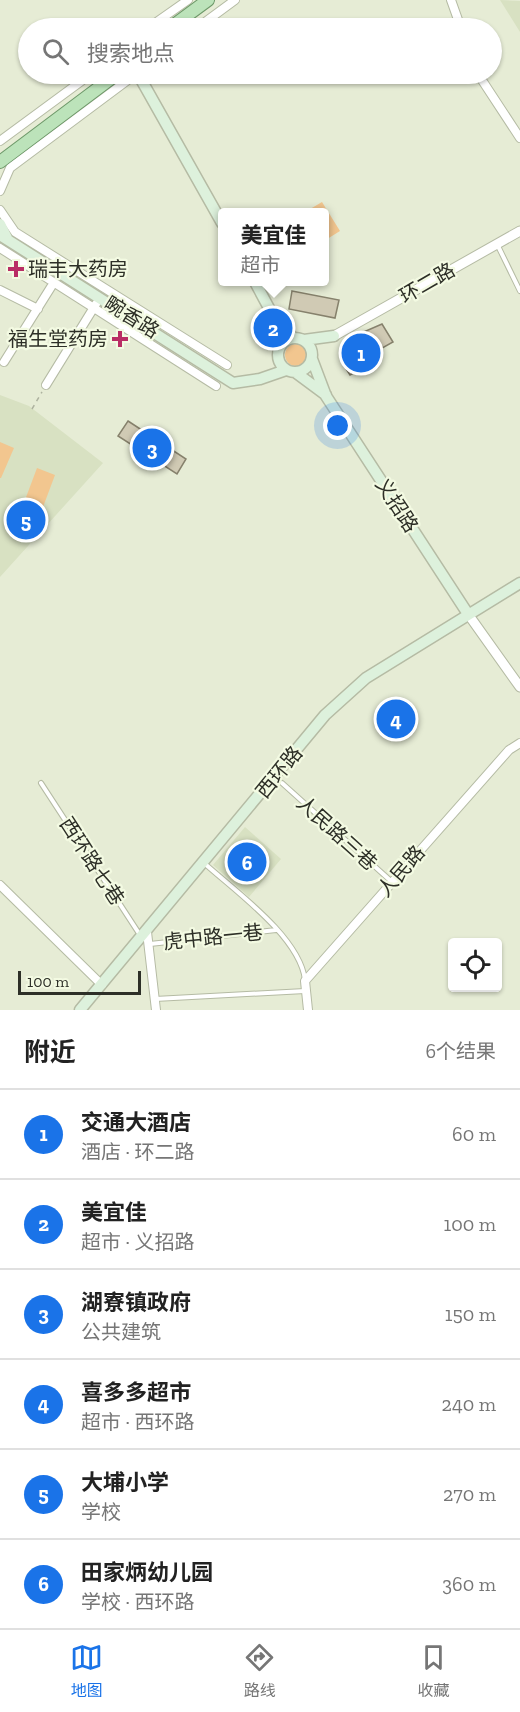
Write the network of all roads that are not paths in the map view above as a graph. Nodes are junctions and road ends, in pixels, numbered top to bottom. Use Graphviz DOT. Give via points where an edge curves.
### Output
graph roads {
  1 [pos="188,0"];
  2 [pos="208,0"];
  3 [pos="215,0"];
  4 [pos="235,0"];
  5 [pos="451,0"];
  6 [pos="162,18"];
  7 [pos="184,18"];
  8 [pos="191,18"];
  9 [pos="210,18"];
  10 [pos="457,18"];
  11 [pos="77,84"];
  12 [pos="97,84"];
  13 [pos="103,84"];
  14 [pos="123,84"];
  15 [pos="143,84"];
  16 [pos="485,84"];
  17 [pos="520,138"];
  18 [pos="0,141"];
  19 [pos="1,159"];
  20 [pos="0,191"];
  21 [pos="0,210"];
  22 [pos="218,216"];
  23 [pos="0,224"];
  24 [pos="520,231"];
  25 [pos="3,236"];
  26 [pos="496,243"];
  27 [pos="0,248"];
  28 [pos="257,286"];
  29 [pos="51,287"];
  30 [pos="0,290"];
  31 [pos="520,291"];
  32 [pos="97,302"];
  33 [pos="38,309"];
  34 [pos="278,322"];
  35 [pos="334,336"];
  36 [pos="299,339"];
  37 [pos="279,349"];
  38 [pos="313,357"];
  39 [pos="4,362"];
  40 [pos="227,365"];
  41 [pos="291,371"];
  42 [pos="260,379"];
  43 [pos="46,386"];
  44 [pos="216,386"];
  45 [pos="326,396"];
  46 [pos="520,584"];
  47 [pos="468,614"];
  48 [pos="520,687"];
  49 [pos="520,743"];
  50 [pos="41,783"];
  51 [pos="282,783"];
  52 [pos="204,863"];
  53 [pos="392,882"];
  54 [pos="0,885"];
  55 [pos="277,930"];
  56 [pos="146,938"];
  57 [pos="305,981"];
  58 [pos="102,985"];
  59 [pos="306,991"];
  60 [pos="155,999"];
  61 [pos="80,1010"];
  62 [pos="156,1010"];
  63 [pos="308,1010"];
  1 -- 6 [label="street"];
  2 -- 7 [label="main road"];
  3 -- 8 [label="main road"];
  4 -- 9 [label="street"];
  5 -- 10 [label="street"];
  11 -- 18 [label="street"];
  12 -- 19 [label="main road"];
  13 -- 19 [label="main road"];
  14 -- 20 [label="street" via="10,168"];
  15 -- 22 [label="main road"];
  16 -- 17 [label="street"];
  21 -- 40 [label="street" via="15,232"];
  23 -- 25 [label="main road"];
  24 -- 26 [label="street, 环二路"];
  25 -- 32 [label="main road, 畹香路"];
  26 -- 31 [label="lane"];
  26 -- 35 [label="street, 环二路"];
  27 -- 32 [label="street"];
  28 -- 34 [label="main road"];
  29 -- 33 [label="street"];
  30 -- 33 [label="street"];
  32 -- 42 [label="main road, 畹香路" via="233,383"];
  32 -- 43 [label="street"];
  32 -- 44 [label="street"];
  33 -- 39 [label="street"];
  34 -- 36 [label="main road"];
  34 -- 37 [label="main road"];
  35 -- 36 [label="main road"];
  35 -- 38 [label="main road"];
  36 -- 37 [label="main road" via="286,340"];
  36 -- 38 [label="main road" via="310,346"];
  37 -- 41 [label="main road" via="280,364"];
  37 -- 42 [label="main road"];
  38 -- 41 [label="main road" via="304,370"];
  38 -- 45 [label="main road"];
  41 -- 42 [label="main road, 畹香路"];
  41 -- 45 [label="main road"];
  45 -- 47 [label="main road, 义招路"];
  46 -- 47 [label="main road, 西环路"];
  47 -- 48 [label="street"];
  47 -- 52 [label="main road, 西环路" via="366,678 325,715"];
  49 -- 53 [label="street, 人民路" via="508,750"];
  50 -- 56 [label="lane, 西环路七巷"];
  51 -- 53 [label="lane, 人民路三巷"];
  52 -- 55 [label="lane"];
  52 -- 56 [label="main road, 西环路"];
  53 -- 57 [label="street, 人民路"];
  54 -- 58 [label="street"];
  55 -- 56 [label="lane, 虎中路一巷"];
  55 -- 57 [label="lane" via="295,953"];
  56 -- 58 [label="main road, 西环路"];
  56 -- 60 [label="street"];
  57 -- 59 [label="street"];
  58 -- 61 [label="main road, 西环路"];
  59 -- 60 [label="lane"];
  59 -- 63 [label="street"];
  60 -- 62 [label="street"];
}
